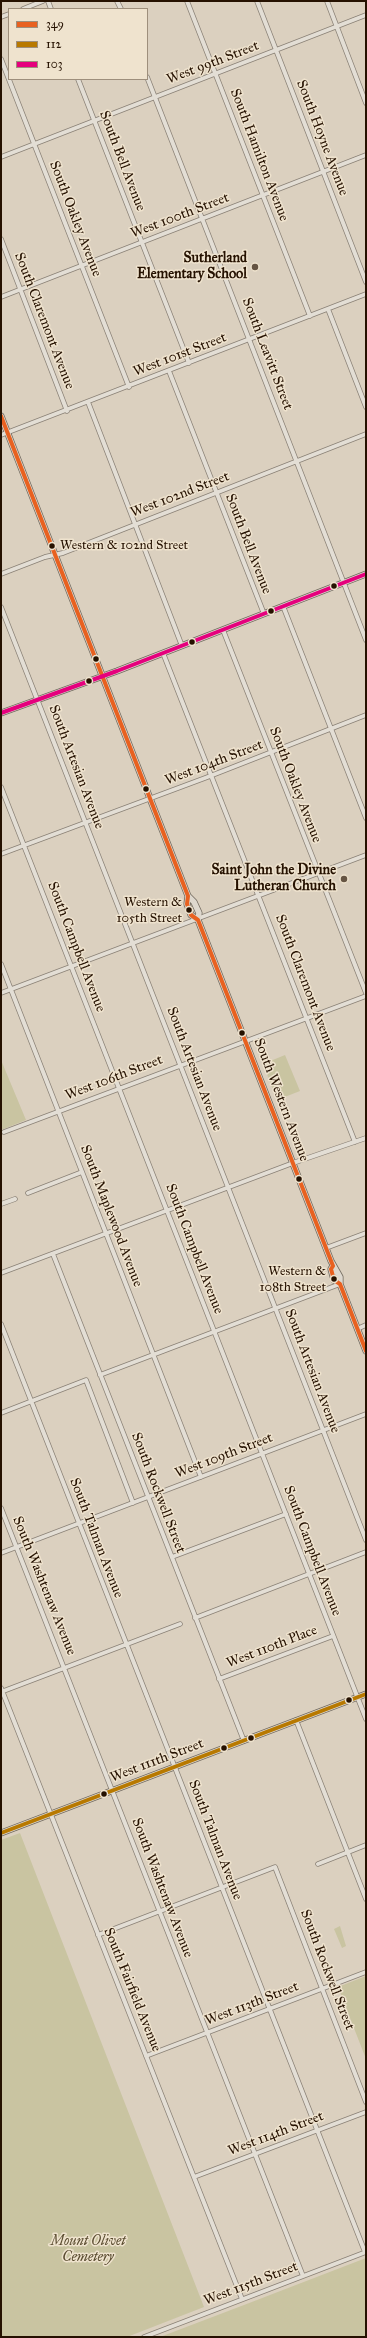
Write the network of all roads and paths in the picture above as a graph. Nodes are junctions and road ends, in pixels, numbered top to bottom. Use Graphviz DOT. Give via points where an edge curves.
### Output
graph roads {
  1 [pos="43,1"];
  2 [pos="187,1"];
  3 [pos="257,1"];
  4 [pos="327,1"];
  5 [pos="26,8"];
  6 [pos="366,15"];
  7 [pos="336,27"];
  8 [pos="276,50"];
  9 [pos="1,59"];
  10 [pos="215,74"];
  11 [pos="8,77"];
  12 [pos="9,80"];
  13 [pos="78,80"];
  14 [pos="148,80"];
  15 [pos="155,97"];
  16 [pos="366,103"];
  17 [pos="95,121"];
  18 [pos="34,144"];
  19 [pos="366,155"];
  20 [pos="1,157"];
  21 [pos="323,172"];
  22 [pos="263,195"];
  23 [pos="202,219"];
  24 [pos="1,239"];
  25 [pos="142,242"];
  26 [pos="82,266"];
  27 [pos="366,282"];
  28 [pos="20,290"];
  29 [pos="366,294"];
  30 [pos="1,297"];
  31 [pos="328,309"];
  32 [pos="310,316"];
  33 [pos="249,340"];
  34 [pos="189,363"];
  35 [pos="169,371"];
  36 [pos="129,387"];
  37 [pos="88,402"];
  38 [pos="366,407"];
  39 [pos="67,411"];
  40 [pos="1,416"];
  41 [pos="8,434"];
  42 [pos="366,434"];
  43 [pos="1,435"];
  44 [pos="296,461"];
  45 [pos="216,493"];
  46 [pos="135,524"];
  47 [pos="55,555"];
  48 [pos="1,574"];
  49 [pos="366,574"];
  50 [pos="344,583"];
  51 [pos="283,606"];
  52 [pos="1,607"];
  53 [pos="264,614"];
  54 [pos="222,630"];
  55 [pos="366,640"];
  56 [pos="182,646"];
  57 [pos="163,653"];
  58 [pos="103,676"];
  59 [pos="37,700"];
  60 [pos="1,713"];
  61 [pos="366,715"];
  62 [pos="331,728"];
  63 [pos="271,752"];
  64 [pos="211,776"];
  65 [pos="1,787"];
  66 [pos="150,798"];
  67 [pos="366,818"];
  68 [pos="85,822"];
  69 [pos="24,845"];
  70 [pos="1,854"];
  71 [pos="366,855"];
  72 [pos="319,874"];
  73 [pos="258,898"];
  74 [pos="198,920"];
  75 [pos="133,943"];
  76 [pos="1,964"];
  77 [pos="71,967"];
  78 [pos="11,990"];
  79 [pos="1,993"];
  80 [pos="366,994"];
  81 [pos="307,1019"];
  82 [pos="245,1042"];
  83 [pos="180,1065"];
  84 [pos="119,1088"];
  85 [pos="58,1111"];
  86 [pos="4,1132"];
  87 [pos="366,1138"];
  88 [pos="355,1142"];
  89 [pos="293,1162"];
  90 [pos="82,1172"];
  91 [pos="228,1187"];
  92 [pos="28,1193"];
  93 [pos="14,1198"];
  94 [pos="1,1204"];
  95 [pos="167,1210"];
  96 [pos="106,1233"];
  97 [pos="366,1233"];
  98 [pos="326,1248"];
  99 [pos="53,1254"];
  100 [pos="1,1273"];
  101 [pos="340,1284"];
  102 [pos="275,1308"];
  103 [pos="1,1324"];
  104 [pos="366,1325"];
  105 [pos="358,1329"];
  106 [pos="214,1331"];
  107 [pos="366,1350"];
  108 [pos="153,1355"];
  109 [pos="100,1375"];
  110 [pos="31,1402"];
  111 [pos="1,1413"];
  112 [pos="366,1414"];
  113 [pos="323,1430"];
  114 [pos="262,1453"];
  115 [pos="201,1476"];
  116 [pos="148,1497"];
  117 [pos="132,1503"];
  118 [pos="1,1508"];
  119 [pos="286,1514"];
  120 [pos="78,1523"];
  121 [pos="366,1540"];
  122 [pos="16,1547"];
  123 [pos="366,1552"];
  124 [pos="1,1553"];
  125 [pos="172,1557"];
  126 [pos="309,1574"];
  127 [pos="195,1618"];
  128 [pos="180,1624"];
  129 [pos="333,1636"];
  130 [pos="126,1645"];
  131 [pos="65,1669"];
  132 [pos="219,1679"];
  133 [pos="2,1691"];
  134 [pos="366,1694"];
  135 [pos="357,1697"];
  136 [pos="366,1719"];
  137 [pos="296,1720"];
  138 [pos="244,1740"];
  139 [pos="174,1767"];
  140 [pos="112,1790"];
  141 [pos="51,1814"];
  142 [pos="1,1833"];
  143 [pos="366,1845"];
  144 [pos="348,1852"];
  145 [pos="318,1864"];
  146 [pos="222,1888"];
  147 [pos="366,1899"];
  148 [pos="160,1912"];
  149 [pos="98,1935"];
  150 [pos="366,1972"];
  151 [pos="322,1989"];
  152 [pos="269,2009"];
  153 [pos="207,2032"];
  154 [pos="146,2056"];
  155 [pos="366,2102"];
  156 [pos="366,2112"];
  157 [pos="317,2130"];
  158 [pos="255,2154"];
  159 [pos="194,2177"];
  160 [pos="366,2252"];
  161 [pos="303,2276"];
  162 [pos="242,2299"];
  163 [pos="144,2337"];
  1 -- 5 [label="street"];
  2 -- 10 [label="street, South Hamilton Avenue"];
  3 -- 8 [label="street, South Hoyne Avenue"];
  4 -- 7 [label="street"];
  6 -- 7 [label="street, West 99th Street"];
  7 -- 8 [label="street, West 99th Street"];
  7 -- 16 [label="street"];
  8 -- 10 [label="street, West 99th Street"];
  8 -- 21 [label="street, South Hoyne Avenue"];
  9 -- 11 [label="street, South Oakley Avenue"];
  10 -- 15 [label="street, West 99th Street"];
  10 -- 22 [label="street, South Hamilton Avenue"];
  12 -- 18 [label="street, South Oakley Avenue"];
  13 -- 17 [label="street, South Bell Avenue"];
  14 -- 15 [label="street, South Leavitt Street"];
  15 -- 17 [label="street, West 99th Street"];
  15 -- 23 [label="street, South Leavitt Street"];
  17 -- 18 [label="street, West 99th Street"];
  17 -- 25 [label="street, South Bell Avenue"];
  18 -- 20 [label="street, West 99th Street"];
  18 -- 26 [label="street, South Oakley Avenue"];
  19 -- 21 [label="street, West 100th Street"];
  21 -- 22 [label="street, West 100th Street"];
  21 -- 27 [label="street, South Hoyne Avenue"];
  22 -- 23 [label="street, West 100th Street"];
  22 -- 32 [label="street, South Hamilton Avenue"];
  23 -- 25 [label="street, West 100th Street"];
  23 -- 33 [label="street, South Leavitt Street"];
  24 -- 28 [label="street, South Claremont Avenue"];
  25 -- 26 [label="street, West 100th Street"];
  25 -- 34 [label="street, South Bell Avenue"];
  26 -- 28 [label="street, West 100th Street"];
  26 -- 36 [label="street, South Oakley Avenue"];
  28 -- 30 [label="street, West 100th Street"];
  28 -- 39 [label="street, South Claremont Avenue"];
  29 -- 31 [label="street, West 101st Street"];
  31 -- 32 [label="street, West 101st Street"];
  31 -- 38 [label="street"];
  32 -- 33 [label="street, West 101st Street"];
  33 -- 34 [label="street, West 101st Street"];
  33 -- 44 [label="street, South Leavitt Street"];
  34 -- 35 [label="street, West 101st Street"];
  35 -- 36 [label="street, West 101st Street"];
  35 -- 45 [label="street, South Bell Avenue"];
  36 -- 37 [label="street, West 101st Street"];
  37 -- 39 [label="street, West 101st Street"];
  37 -- 46 [label="street"];
  39 -- 41 [label="street, West 101st Street"];
  40 -- 41 [label="main road, South Western Avenue"];
  41 -- 43 [label="street, West 101st Street"];
  41 -- 47 [label="main road, South Western Avenue"];
  42 -- 44 [label="street, West 102nd Street"];
  44 -- 45 [label="street, West 102nd Street"];
  44 -- 50 [label="street, South Leavitt Street"];
  45 -- 46 [label="street, West 102nd Street"];
  45 -- 53 [label="street, South Bell Avenue"];
  46 -- 47 [label="street, West 102nd Street"];
  46 -- 56 [label="street"];
  47 -- 48 [label="street, West 102nd Street"];
  47 -- 58 [label="main road, South Western Avenue"];
  49 -- 50 [label="main road"];
  50 -- 51 [label="main road"];
  50 -- 55 [label="street, South Leavitt Street"];
  51 -- 53 [label="main road"];
  51 -- 62 [label="street, South Bell Avenue"];
  52 -- 59 [label="street, South Artesian Avenue"];
  53 -- 54 [label="main road"];
  54 -- 56 [label="main road"];
  54 -- 63 [label="street, South Oakley Avenue"];
  56 -- 57 [label="main road"];
  57 -- 58 [label="main road"];
  57 -- 64 [label="street, South Claremont Avenue"];
  58 -- 59 [label="main road"];
  58 -- 66 [label="main road, South Western Avenue"];
  59 -- 60 [label="main road"];
  59 -- 68 [label="street, South Artesian Avenue"];
  61 -- 62 [label="street, West 104th Street"];
  62 -- 63 [label="street, West 104th Street"];
  62 -- 67 [label="street, South Bell Avenue"];
  63 -- 64 [label="street, West 104th Street"];
  63 -- 72 [label="street, South Oakley Avenue"];
  64 -- 66 [label="street, West 104th Street"];
  64 -- 73 [label="street, South Claremont Avenue"];
  65 -- 69 [label="street, South Campbell Avenue"];
  66 -- 68 [label="street, West 104th Street"];
  66 -- 74 [label="main road, South Western Avenue" via="188,896 199,913"];
  68 -- 69 [label="street, West 104th Street"];
  68 -- 75 [label="street, South Artesian Avenue"];
  69 -- 70 [label="street, West 104th Street"];
  69 -- 77 [label="street, South Campbell Avenue"];
  71 -- 72 [label="street"];
  72 -- 73 [label="street"];
  72 -- 80 [label="street, South Oakley Avenue"];
  73 -- 74 [label="street"];
  73 -- 81 [label="street, South Claremont Avenue"];
  74 -- 75 [label="street"];
  74 -- 82 [label="main road, South Western Avenue"];
  75 -- 77 [label="street"];
  75 -- 83 [label="street, South Artesian Avenue"];
  76 -- 78 [label="street, South Maplewood Avenue"];
  77 -- 78 [label="street"];
  77 -- 84 [label="street, South Campbell Avenue"];
  78 -- 79 [label="street"];
  78 -- 85 [label="street, South Maplewood Avenue"];
  80 -- 81 [label="street, West 106th Street"];
  81 -- 82 [label="street, West 106th Street"];
  81 -- 88 [label="street, South Claremont Avenue"];
  82 -- 83 [label="street, West 106th Street"];
  82 -- 89 [label="main road, South Western Avenue"];
  83 -- 84 [label="street, West 106th Street"];
  83 -- 91 [label="street, South Artesian Avenue"];
  84 -- 85 [label="street, West 106th Street"];
  84 -- 95 [label="street, South Campbell Avenue"];
  85 -- 86 [label="street, West 106th Street"];
  85 -- 90 [label="street, South Maplewood Avenue"];
  87 -- 88 [label="street"];
  88 -- 89 [label="street"];
  89 -- 91 [label="street"];
  89 -- 98 [label="main road, South Western Avenue"];
  90 -- 92 [label="street"];
  90 -- 96 [label="street, South Maplewood Avenue"];
  91 -- 95 [label="street"];
  91 -- 102 [label="street, South Artesian Avenue"];
  93 -- 94 [label="street"];
  95 -- 96 [label="street"];
  95 -- 106 [label="street, South Campbell Avenue"];
  96 -- 99 [label="street"];
  96 -- 108 [label="street, South Maplewood Avenue"];
  97 -- 98 [label="street"];
  98 -- 101 [label="main road, South Western Avenue" via="340,1277"];
  99 -- 100 [label="street"];
  99 -- 109 [label="street, South Rockwell Street"];
  101 -- 102 [label="street"];
  101 -- 105 [label="main road, South Western Avenue"];
  102 -- 106 [label="street"];
  102 -- 113 [label="street, South Artesian Avenue"];
  103 -- 110 [label="street, South Talman Avenue"];
  104 -- 105 [label="street"];
  105 -- 107 [label="main road, South Western Avenue"];
  106 -- 108 [label="street"];
  106 -- 114 [label="street, South Campbell Avenue"];
  108 -- 109 [label="street"];
  108 -- 115 [label="street, South Maplewood Avenue"];
  109 -- 116 [label="street, South Rockwell Street"];
  110 -- 111 [label="street"];
  110 -- 117 [label="street, South Rockwell Street" via="86,1380"];
  110 -- 120 [label="street, South Talman Avenue"];
  112 -- 113 [label="street, West 109th Street"];
  113 -- 114 [label="street, West 109th Street"];
  113 -- 121 [label="street, South Artesian Avenue"];
  114 -- 115 [label="street, West 109th Street"];
  114 -- 119 [label="street, South Campbell Avenue"];
  115 -- 116 [label="street, West 109th Street"];
  116 -- 117 [label="street, West 109th Street"];
  116 -- 125 [label="street, South Rockwell Street"];
  117 -- 120 [label="street, West 109th Street"];
  118 -- 122 [label="street, South Washtenaw Avenue"];
  119 -- 125 [label="street"];
  119 -- 126 [label="street, South Campbell Avenue"];
  120 -- 122 [label="street, West 109th Street"];
  120 -- 130 [label="street, South Talman Avenue"];
  122 -- 124 [label="street, West 109th Street"];
  122 -- 131 [label="street, South Washtenaw Avenue"];
  123 -- 126 [label="street"];
  125 -- 127 [label="street, South Rockwell Street"];
  126 -- 127 [label="street"];
  126 -- 129 [label="street, South Campbell Avenue"];
  127 -- 132 [label="street, South Rockwell Street"];
  128 -- 130 [label="street"];
  129 -- 132 [label="street, West 110th Place"];
  129 -- 135 [label="street, South Campbell Avenue"];
  130 -- 131 [label="street"];
  130 -- 139 [label="street, South Talman Avenue"];
  131 -- 133 [label="street"];
  131 -- 140 [label="street, South Washtenaw Avenue"];
  132 -- 138 [label="street, South Rockwell Street"];
  133 -- 141 [label="street, South Fairfield Avenue"];
  134 -- 135 [label="main road, West 111th Street"];
  135 -- 136 [label="street, South Campbell Avenue"];
  135 -- 137 [label="main road, West 111th Street"];
  137 -- 138 [label="main road, West 111th Street"];
  137 -- 144 [label="street"];
  138 -- 139 [label="main road, West 111th Street"];
  139 -- 140 [label="main road, West 111th Street"];
  139 -- 146 [label="street, South Talman Avenue"];
  140 -- 141 [label="main road, West 111th Street"];
  140 -- 148 [label="street, South Washtenaw Avenue"];
  141 -- 142 [label="main road, West 111th Street"];
  141 -- 149 [label="street, South Fairfield Avenue"];
  143 -- 144 [label="street"];
  144 -- 145 [label="street"];
  144 -- 147 [label="street"];
  146 -- 148 [label="street"];
  146 -- 151 [label="street, South Rockwell Street" via="275,1867"];
  146 -- 152 [label="street, South Talman Avenue"];
  148 -- 149 [label="street"];
  148 -- 153 [label="street, South Washtenaw Avenue"];
  149 -- 154 [label="street, South Fairfield Avenue"];
  150 -- 151 [label="street, West 113th Street"];
  151 -- 152 [label="street, West 113th Street"];
  151 -- 155 [label="street, South Rockwell Street"];
  152 -- 153 [label="street, West 113th Street"];
  152 -- 157 [label="street, South Talman Avenue"];
  153 -- 154 [label="street, West 113th Street"];
  153 -- 158 [label="street, South Washtenaw Avenue"];
  154 -- 159 [label="street, South Fairfield Avenue"];
  156 -- 157 [label="street, West 114th Street"];
  157 -- 158 [label="street, West 114th Street"];
  157 -- 160 [label="street, South Talman Avenue"];
  158 -- 159 [label="street, West 114th Street"];
  158 -- 161 [label="street, South Washtenaw Avenue"];
  159 -- 162 [label="street, South Fairfield Avenue"];
  160 -- 161 [label="street, West 115th Street"];
  161 -- 162 [label="street, West 115th Street"];
  162 -- 163 [label="street, West 115th Street"];
}
